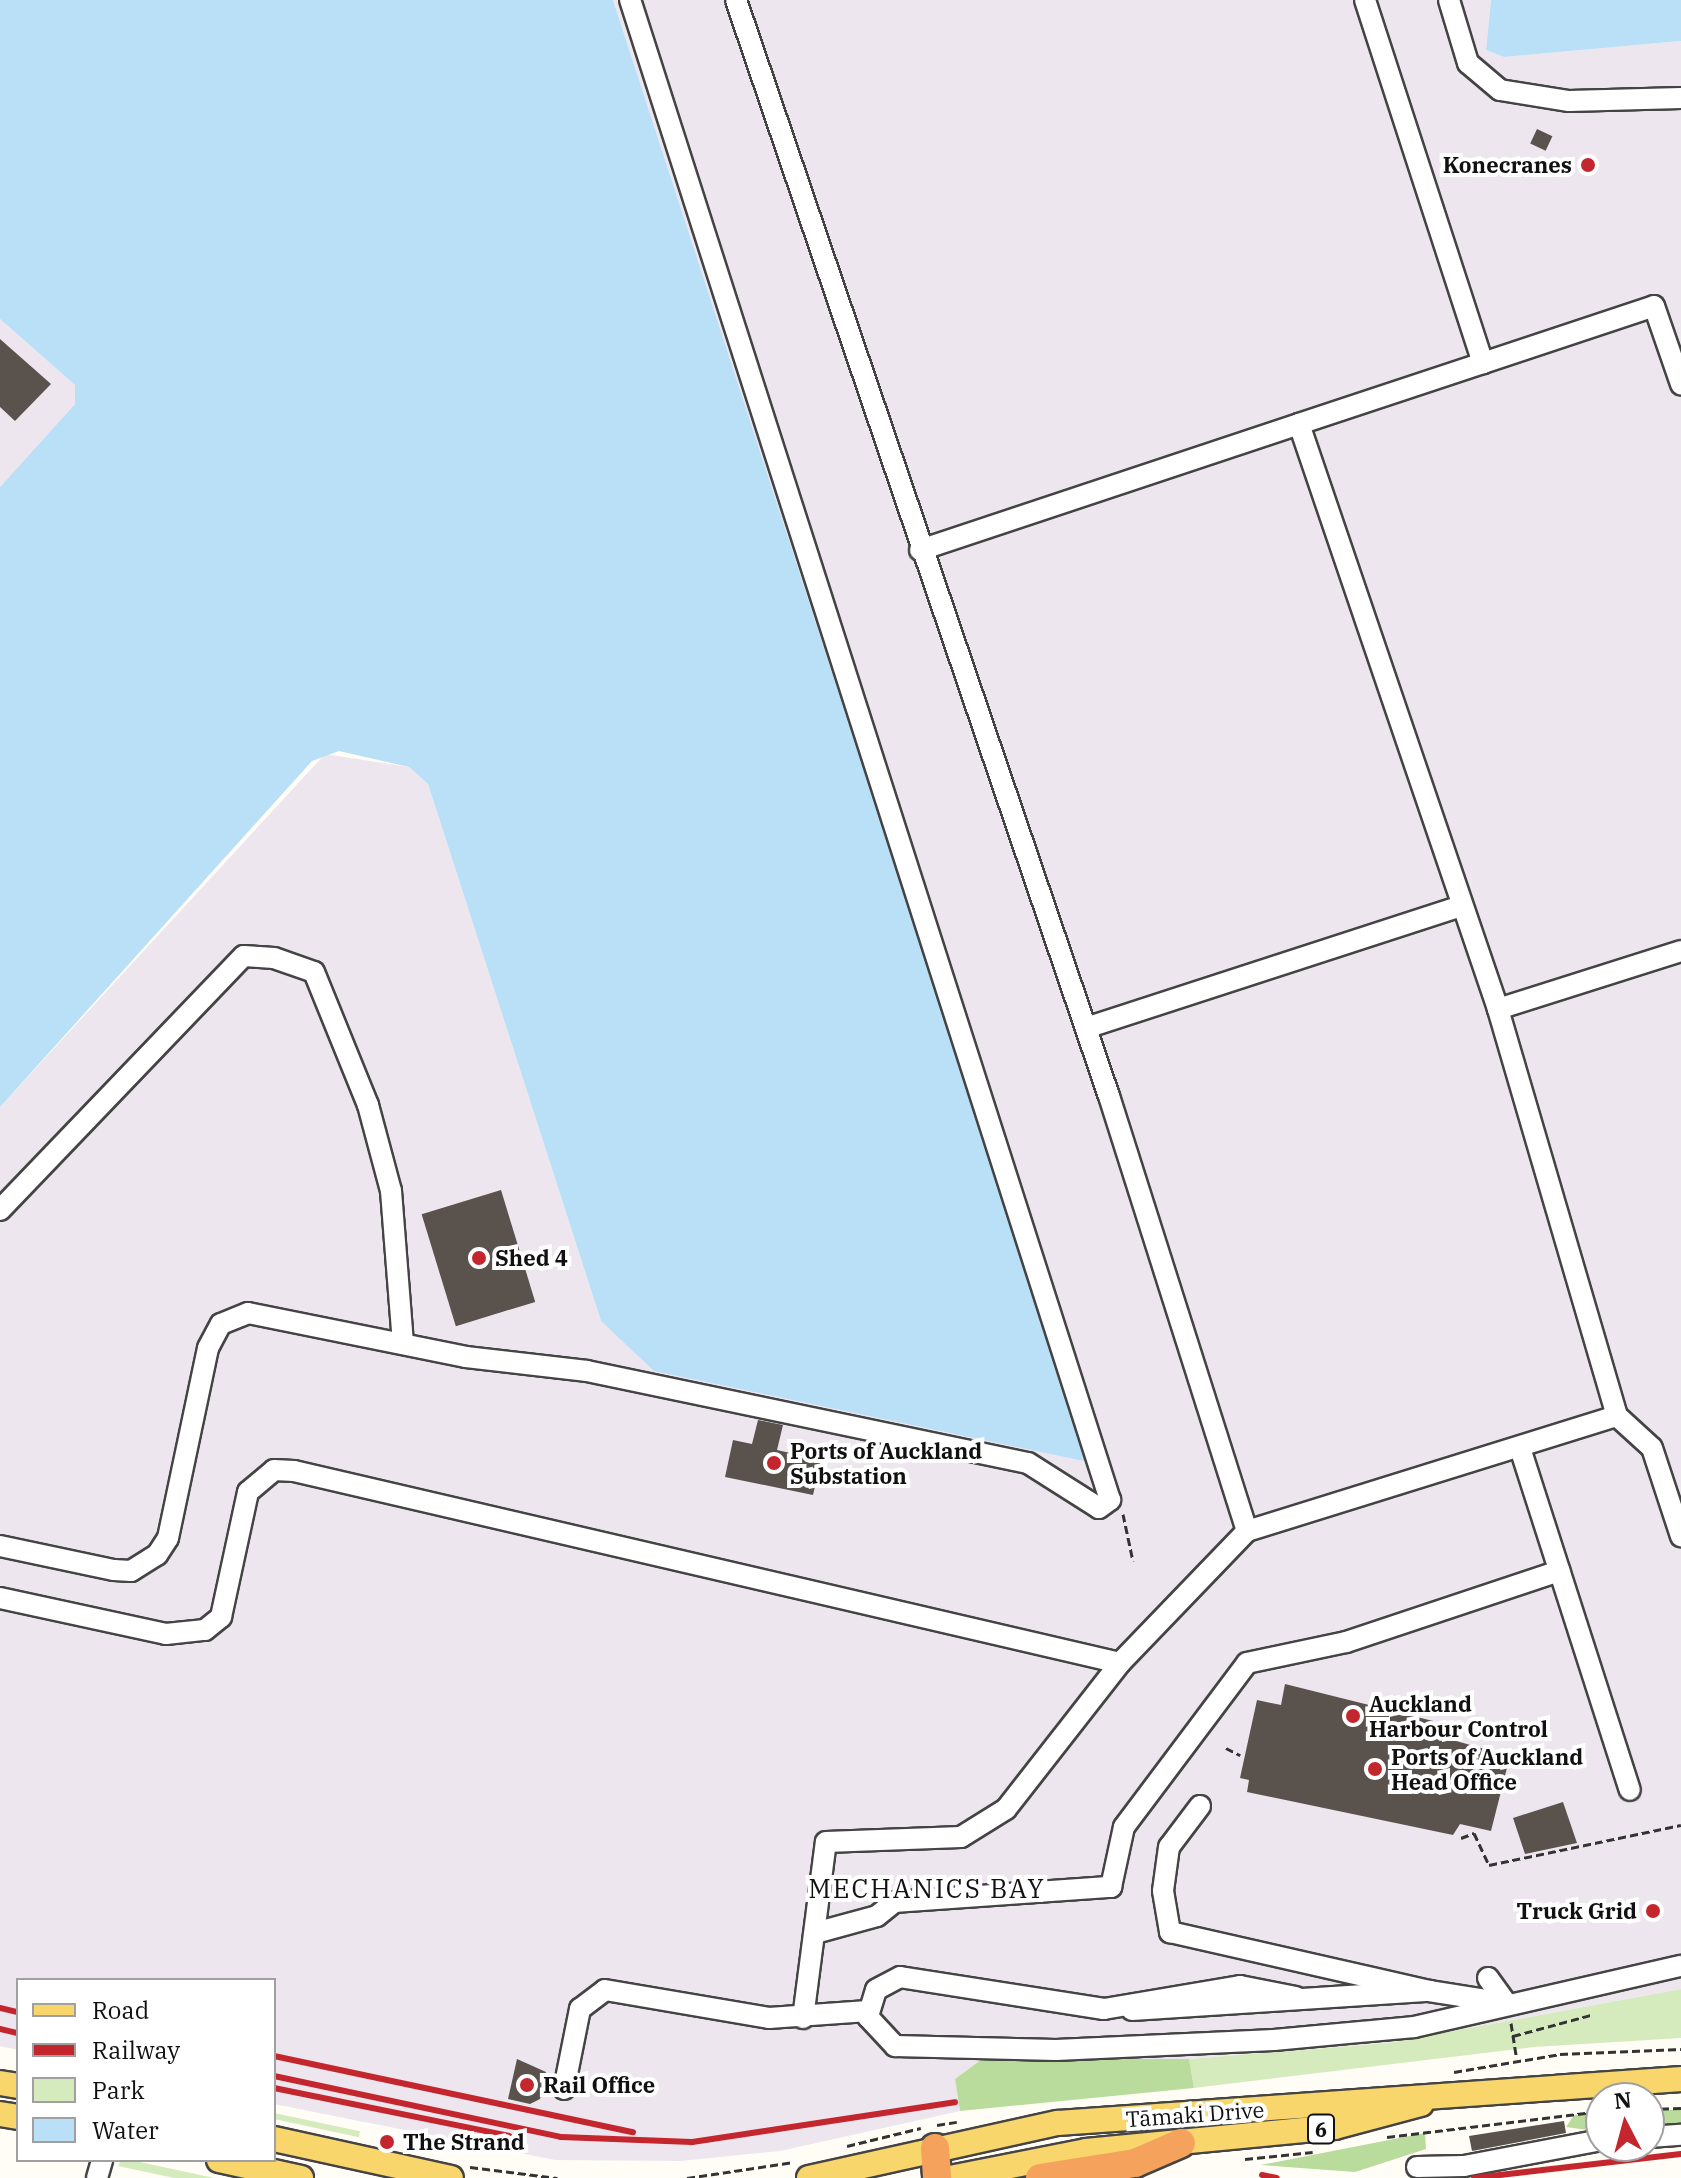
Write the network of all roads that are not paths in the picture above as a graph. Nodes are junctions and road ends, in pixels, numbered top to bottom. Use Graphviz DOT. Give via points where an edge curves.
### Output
graph roads {
  1 [pos="630,0"];
  2 [pos="736,0"];
  3 [pos="1365,0"];
  4 [pos="1449,0"];
  5 [pos="1681,98"];
  6 [pos="1483,363"];
  7 [pos="1681,384"];
  8 [pos="1299,424"];
  9 [pos="920,550"];
  10 [pos="1462,906"];
  11 [pos="1681,951"];
  12 [pos="1498,1009"];
  13 [pos="1086,1028"];
  14 [pos="0,1210"];
  15 [pos="403,1344"];
  16 [pos="1617,1416"];
  17 [pos="1520,1448"];
  18 [pos="1247,1531"];
  19 [pos="1681,1536"];
  20 [pos="0,1546"];
  21 [pos="1559,1571"];
  22 [pos="0,1598"];
  23 [pos="1120,1663"];
  24 [pos="1630,1790"];
  25 [pos="1200,1806"];
  26 [pos="815,1933"];
  27 [pos="1681,1966"];
  28 [pos="1488,1978"];
  29 [pos="1429,1991"];
  30 [pos="868,2011"];
  31 [pos="1509,2013"];
  32 [pos="803,2018"];
  33 [pos="1681,2079"];
  34 [pos="564,2089"];
  35 [pos="1457,2093"];
  36 [pos="938,2136"];
  37 [pos="276,2139"];
  38 [pos="1181,2143"];
  39 [pos="1585,2143"];
  40 [pos="228,2162"];
  41 [pos="1417,2167"];
  42 [pos="804,2170"];
  43 [pos="423,2175"];
  44 [pos="301,2178"];
  45 [pos="451,2178"];
  46 [pos="937,2178"];
  47 [pos="950,2178"];
  48 [pos="1040,2178"];
  1 -- 15 [label="street" via="1110,1500 1099,1508 1028,1463 587,1371"];
  2 -- 9 [label="street"];
  3 -- 6 [label="street"];
  4 -- 5 [label="street" via="1468,63 1500,90 1569,101"];
  6 -- 7 [label="street" via="1654,306"];
  6 -- 8 [label="street"];
  8 -- 9 [label="street"];
  8 -- 10 [label="street"];
  9 -- 13 [label="street"];
  10 -- 12 [label="street"];
  10 -- 13 [label="street"];
  11 -- 12 [label="street"];
  12 -- 16 [label="street"];
  13 -- 18 [label="street"];
  14 -- 15 [label="street" via="244,956 274,958 314,972 368,1105 391,1191"];
  15 -- 20 [label="street" via="233,1316 208,1348 168,1538 157,1555 131,1571"];
  16 -- 17 [label="street"];
  16 -- 19 [label="street" via="1652,1448"];
  17 -- 18 [label="street"];
  17 -- 21 [label="street"];
  18 -- 23 [label="street"];
  21 -- 24 [label="street"];
  21 -- 26 [label="street" via="1346,1642 1247,1663 1124,1827 1111,1887 894,1902 877,1916"];
  22 -- 23 [label="street" via="166,1634 205,1630 221,1617 248,1492 257,1479 284,1470"];
  23 -- 26 [label="street" via="1006,1809 961,1837 826,1842"];
  25 -- 29 [label="street" via="1169,1847 1163,1891 1170,1932"];
  26 -- 32 [label="street"];
  27 -- 31 [label="street"];
  28 -- 31 [label="street"];
  29 -- 30 [label="street" via="1296,1997 1240,1986 1104,2009 900,1977 876,1990"];
  29 -- 31 [label="street"];
  30 -- 31 [label="street" via="880,2038 924,2047 1056,2050 1388,2031"];
  30 -- 32 [label="street"];
  32 -- 34 [label="street" via="605,1990 580,2009"];
  33 -- 35 [label="main road, Tāmaki Drive / 6"];
  35 -- 36 [label="main road, Tāmaki Drive / 6"];
  35 -- 38 [label="main road, Tāmaki Drive / 6" via="1335,2127"];
  36 -- 42 [label="main road, 6"];
  36 -- 46 [label="highway"];
  37 -- 43 [label="main road"];
  38 -- 47 [label="main road, Tāmaki Drive / 6" via="1086,2151"];
  38 -- 48 [label="highway" via="1135,2163"];
  39 -- 41 [label="street" via="1464,2166"];
  40 -- 44 [label="main road"];
  43 -- 45 [label="main road"];
}
